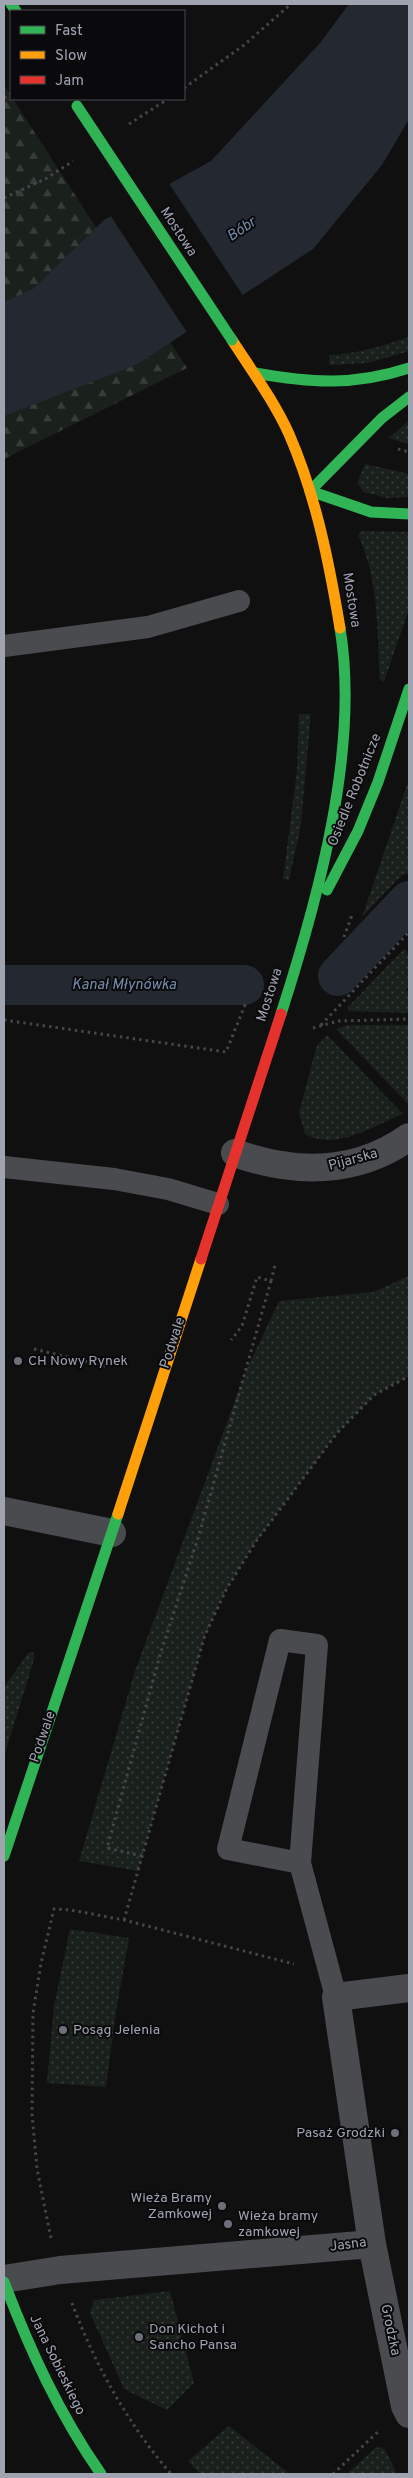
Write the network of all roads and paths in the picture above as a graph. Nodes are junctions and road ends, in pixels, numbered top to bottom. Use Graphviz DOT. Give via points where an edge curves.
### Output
graph roads {
  1 [pos="291,4"];
  2 [pos="185,87"];
  3 [pos="75,102"];
  4 [pos="409,368"];
  5 [pos="255,373"];
  6 [pos="409,397"];
  7 [pos="310,491"];
  8 [pos="409,514"];
  9 [pos="239,601"];
  10 [pos="4,646"];
  11 [pos="409,689"];
  12 [pos="309,927"];
  13 [pos="409,932"];
  14 [pos="240,1019"];
  15 [pos="409,1019"];
  16 [pos="4,1020"];
  17 [pos="321,1025"];
  18 [pos="314,1028"];
  19 [pos="409,1137"];
  20 [pos="235,1153"];
  21 [pos="4,1167"];
  22 [pos="218,1204"];
  23 [pos="275,1265"];
  24 [pos="271,1280"];
  25 [pos="231,1340"];
  26 [pos="34,1349"];
  27 [pos="105,1366"];
  28 [pos="409,1376"];
  29 [pos="4,1511"];
  30 [pos="112,1533"];
  31 [pos="4,1856"];
  32 [pos="142,1856"];
  33 [pos="300,1863"];
  34 [pos="124,1920"];
  35 [pos="409,1988"];
  36 [pos="336,1997"];
  37 [pos="33,2013"];
  38 [pos="372,2244"];
  39 [pos="4,2280"];
  40 [pos="407,2410"];
  41 [pos="89,2458"];
  42 [pos="93,2474"];
  43 [pos="101,2474"];
  44 [pos="333,2474"];
  1 -- 2 [label="path" via="244,45"];
  3 -- 5 [label="street, Mostowa, bridge"];
  4 -- 5 [label="street" via="357,383 302,382"];
  5 -- 7 [label="street, Mostowa" via="277,411"];
  6 -- 7 [label="street" via="382,418"];
  7 -- 8 [label="street" via="371,512"];
  7 -- 12 [label="street, Mostowa" via="336,592 345,705 337,795"];
  9 -- 10 [label="lane" via="148,627"];
  11 -- 12 [label="street, Osiedle Robotnicze" via="358,831"];
  12 -- 20 [label="street, Mostowa"];
  13 -- 17 [label="path"];
  14 -- 16 [label="path" via="226,1052"];
  15 -- 17 [label="path" via="338,1021"];
  17 -- 18 [label="path"];
  19 -- 20 [label="street, Pijarska" via="363,1161 339,1167 314,1169 262,1162"];
  20 -- 22 [label="street, Podwale"];
  21 -- 22 [label="lane" via="114,1179 168,1189"];
  22 -- 30 [label="street, Podwale"];
  23 -- 24 [label="path"];
  24 -- 25 [label="path" via="257,1277 242,1326"];
  24 -- 32 [label="path" via="198,1538 160,1655 108,1848"];
  26 -- 27 [label="path"];
  28 -- 32 [label="path" via="374,1395 337,1433 257,1540 227,1588 206,1635"];
  29 -- 30 [label="street"];
  30 -- 31 [label="street, Podwale"];
  32 -- 34 [label="path"];
  33 -- 33 [label="lane" via="317,1645 280,1640 228,1849"];
  33 -- 36 [label="lane"];
  34 -- 36 [label="path" via="295,1964"];
  34 -- 37 [label="path" via="54,1909"];
  35 -- 36 [label="street"];
  36 -- 38 [label="street, Jasna"];
  38 -- 39 [label="street, Jasna" via="60,2270"];
  38 -- 40 [label="street, Grodzka"];
  39 -- 41 [label="street, Jana Sobieskiego" via="24,2338 54,2399"];
  40 -- 44 [label="path"];
  41 -- 42 [label="street, Jana Sobieskiego"];
  41 -- 43 [label="street, Jana Sobieskiego"];
}
